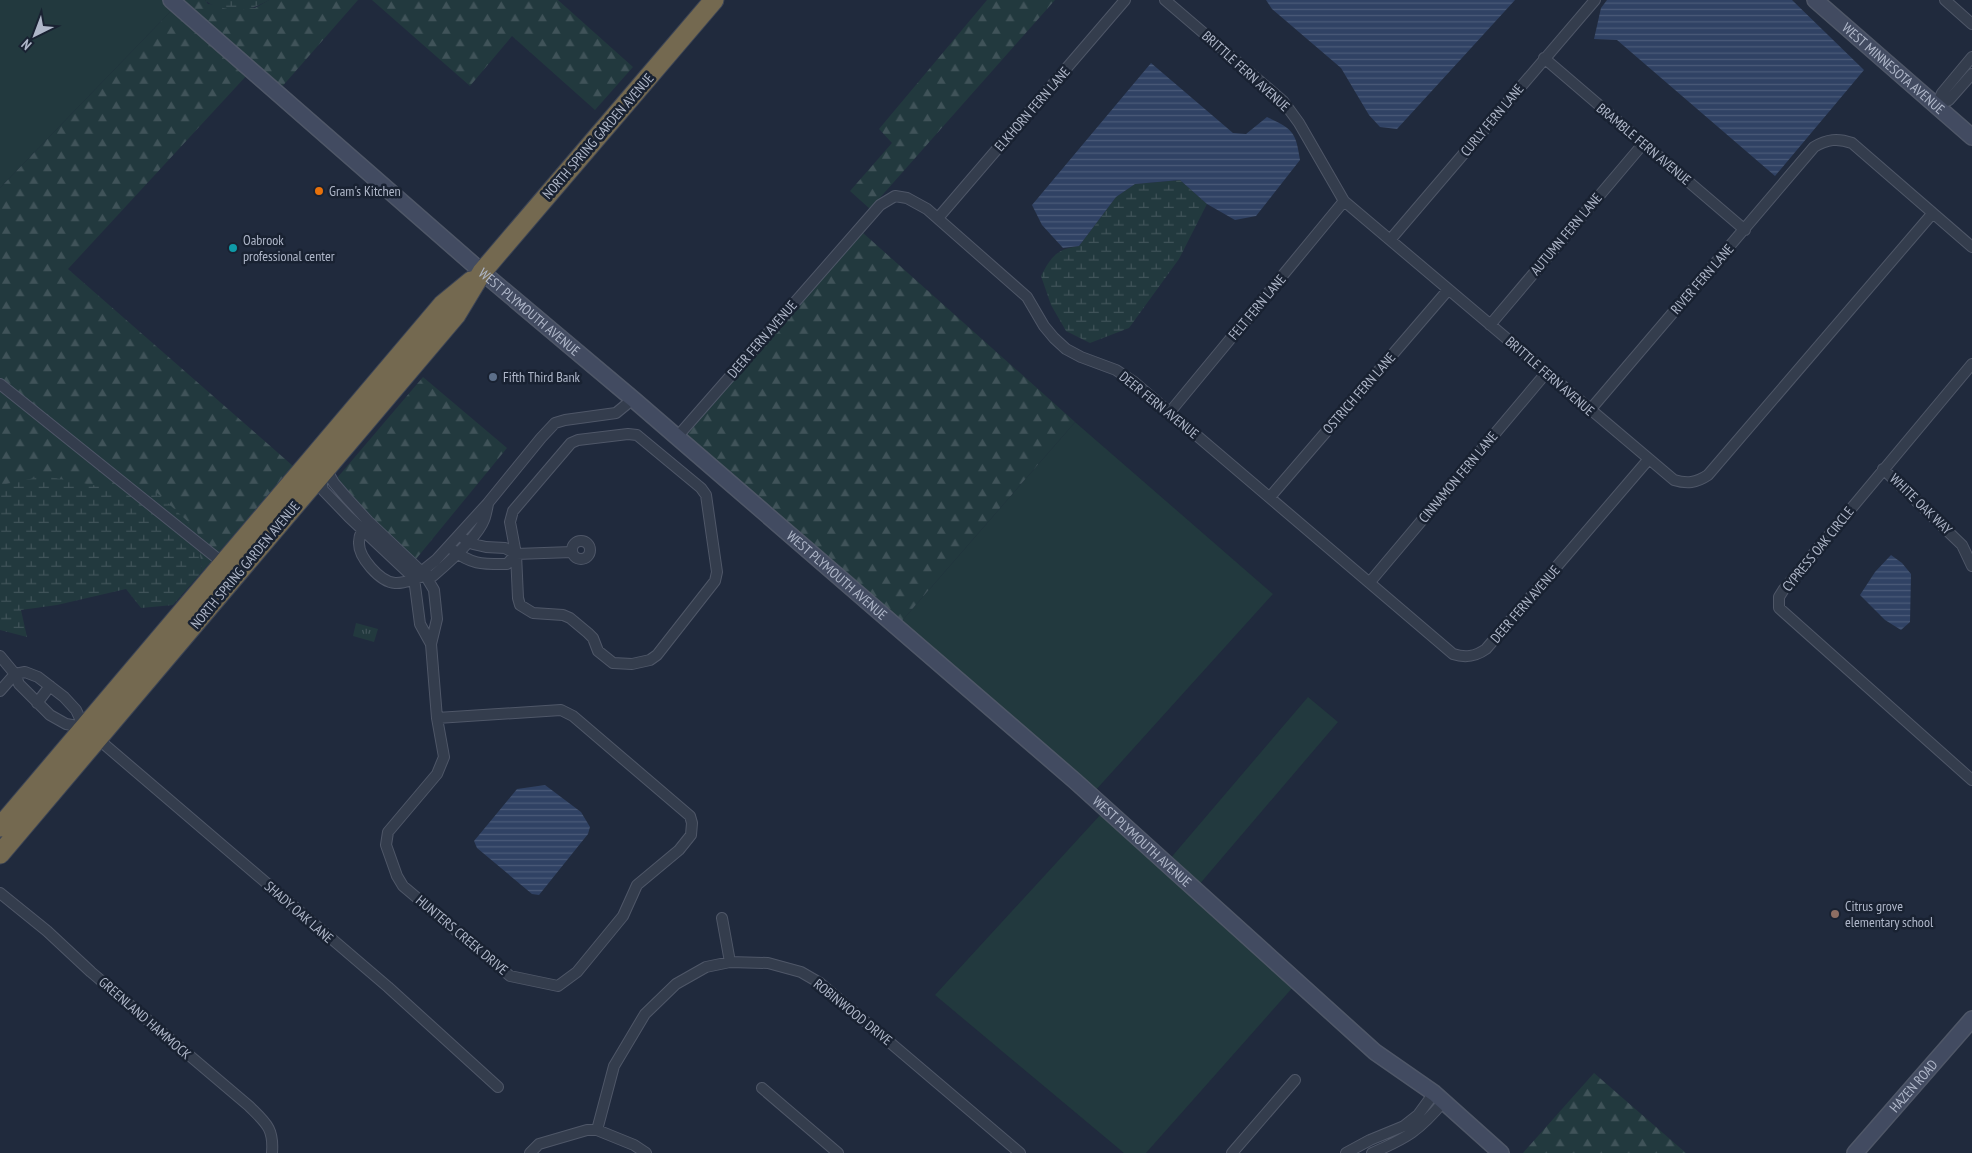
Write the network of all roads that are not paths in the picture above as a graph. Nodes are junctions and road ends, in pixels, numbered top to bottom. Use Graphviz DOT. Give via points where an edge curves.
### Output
graph roads {
  1 [pos="171,0"];
  2 [pos="714,0"];
  3 [pos="1125,0"];
  4 [pos="1165,0"];
  5 [pos="1595,0"];
  6 [pos="1815,0"];
  7 [pos="1945,0"];
  8 [pos="1972,24"];
  9 [pos="1972,57"];
  10 [pos="1544,58"];
  11 [pos="1972,74"];
  12 [pos="1936,106"];
  13 [pos="1972,137"];
  14 [pos="1643,144"];
  15 [pos="1344,201"];
  16 [pos="1932,214"];
  17 [pos="938,218"];
  18 [pos="1745,230"];
  19 [pos="1390,240"];
  20 [pos="1972,248"];
  21 [pos="482,272"];
  22 [pos="1448,290"];
  23 [pos="1490,325"];
  24 [pos="1972,364"];
  25 [pos="1546,373"];
  26 [pos="0,384"];
  27 [pos="633,399"];
  28 [pos="1590,410"];
  29 [pos="1170,412"];
  30 [pos="678,437"];
  31 [pos="1648,460"];
  32 [pos="1883,469"];
  33 [pos="318,470"];
  34 [pos="1270,497"];
  35 [pos="488,503"];
  36 [pos="365,525"];
  37 [pos="459,535"];
  38 [pos="468,542"];
  39 [pos="448,546"];
  40 [pos="482,546"];
  41 [pos="572,552"];
  42 [pos="457,553"];
  43 [pos="516,554"];
  44 [pos="476,562"];
  45 [pos="223,563"];
  46 [pos="1972,566"];
  47 [pos="425,575"];
  48 [pos="414,578"];
  49 [pos="1370,582"];
  50 [pos="435,600"];
  51 [pos="417,602"];
  52 [pos="431,644"];
  53 [pos="0,656"];
  54 [pos="15,674"];
  55 [pos="50,686"];
  56 [pos="0,691"];
  57 [pos="37,703"];
  58 [pos="437,718"];
  59 [pos="91,733"];
  60 [pos="1972,780"];
  61 [pos="0,827"];
  62 [pos="0,854"];
  63 [pos="0,893"];
  64 [pos="722,918"];
  65 [pos="730,962"];
  66 [pos="1972,1019"];
  67 [pos="1295,1080"];
  68 [pos="498,1087"];
  69 [pos="762,1088"];
  70 [pos="1439,1097"];
  71 [pos="597,1130"];
  72 [pos="272,1153"];
  73 [pos="530,1153"];
  74 [pos="646,1153"];
  75 [pos="838,1153"];
  76 [pos="1020,1153"];
  77 [pos="1232,1153"];
  78 [pos="1346,1153"];
  79 [pos="1372,1153"];
  80 [pos="1501,1153"];
  81 [pos="1855,1153"];
  1 -- 21 [label="street, WEST PLYMOUTH AVENUE"];
  2 -- 21 [label="highway, NORTH SPRING GARDEN AVENUE"];
  3 -- 17 [label="street, ELKHORN FERN LANE"];
  4 -- 15 [label="street, BRITTLE FERN AVENUE" via="1283,101"];
  5 -- 10 [label="street, CURLY FERN LANE"];
  6 -- 12 [label="street, WEST MINNESOTA AVENUE"];
  7 -- 8 [label="street"];
  9 -- 12 [label="street" via="1942,93"];
  10 -- 14 [label="street, BRAMBLE FERN AVENUE"];
  10 -- 19 [label="street, CURLY FERN LANE"];
  11 -- 12 [label="street" via="1949,100"];
  12 -- 13 [label="street, WEST MINNESOTA AVENUE"];
  14 -- 18 [label="street, BRAMBLE FERN AVENUE"];
  14 -- 23 [label="street, AUTUMN FERN LANE"];
  15 -- 19 [label="street, BRITTLE FERN AVENUE"];
  15 -- 29 [label="street, FELT FERN LANE"];
  16 -- 18 [label="street, RIVER FERN LANE" via="1852,143 1834,140 1814,147"];
  16 -- 20 [label="street"];
  16 -- 31 [label="street, BRITTLE FERN AVENUE" via="1708,475 1698,482 1684,483 1674,480"];
  17 -- 29 [label="street, DEER FERN AVENUE" via="1027,297 1044,326 1066,349 1116,370"];
  17 -- 30 [label="street, DEER FERN AVENUE" via="907,198 895,196 880,205"];
  18 -- 28 [label="street, RIVER FERN LANE"];
  19 -- 22 [label="street, BRITTLE FERN AVENUE"];
  21 -- 27 [label="street, WEST PLYMOUTH AVENUE"];
  21 -- 33 [label="highway, NORTH SPRING GARDEN AVENUE" via="456,315"];
  21 -- 33 [label="highway, NORTH SPRING GARDEN AVENUE" via="443,304 324,444"];
  22 -- 23 [label="street, BRITTLE FERN AVENUE"];
  22 -- 34 [label="street, OSTRICH FERN LANE"];
  23 -- 25 [label="street, BRITTLE FERN AVENUE"];
  24 -- 32 [label="street, CYPRESS OAK CIRCLE"];
  25 -- 28 [label="street, BRITTLE FERN AVENUE"];
  25 -- 49 [label="street, CINNAMON FERN LANE"];
  26 -- 45 [label="street"];
  27 -- 30 [label="street, WEST PLYMOUTH AVENUE"];
  27 -- 35 [label="street" via="616,413 555,423"];
  28 -- 31 [label="street, BRITTLE FERN AVENUE"];
  29 -- 34 [label="street, DEER FERN AVENUE"];
  30 -- 70 [label="street, WEST PLYMOUTH AVENUE" via="1075,781 1375,1052"];
  31 -- 49 [label="street, DEER FERN AVENUE" via="1478,655 1452,654"];
  32 -- 46 [label="street, WHITE OAK WAY" via="1962,545"];
  32 -- 60 [label="street, CYPRESS OAK CIRCLE" via="1784,589 1779,597 1779,608"];
  33 -- 36 [label="street, HUNTERS CREEK DRIVE" via="324,490"];
  33 -- 45 [label="highway, NORTH SPRING GARDEN AVENUE"];
  33 -- 59 [label="highway, NORTH SPRING GARDEN AVENUE" via="309,476 302,498"];
  34 -- 49 [label="street, DEER FERN AVENUE"];
  35 -- 37 [label="street"];
  35 -- 38 [label="street" via="484,521"];
  36 -- 47 [label="street, HUNTERS CREEK DRIVE"];
  36 -- 48 [label="street, HUNTERS CREEK DRIVE"];
  36 -- 48 [label="street" via="359,549 372,569 381,578 398,584"];
  37 -- 38 [label="street"];
  37 -- 39 [label="street"];
  38 -- 40 [label="street"];
  38 -- 42 [label="street"];
  39 -- 42 [label="street"];
  39 -- 47 [label="street" via="426,568"];
  40 -- 43 [label="street" via="504,548"];
  40 -- 44 [label="street"];
  41 -- 43 [label="street"];
  42 -- 44 [label="street"];
  42 -- 47 [label="street" via="433,576"];
  43 -- 43 [label="street" via="520,605 533,613 570,618 593,638 603,656 621,664 641,662 657,655 715,581 718,572 706,495 637,435 628,434 570,443 513,511 510,522"];
  43 -- 44 [label="street" via="507,564"];
  45 -- 59 [label="highway, NORTH SPRING GARDEN AVENUE"];
  47 -- 48 [label="street"];
  47 -- 50 [label="street, HUNTERS CREEK DRIVE" via="434,590"];
  48 -- 51 [label="street, HUNTERS CREEK DRIVE"];
  50 -- 51 [label="street"];
  50 -- 52 [label="street, HUNTERS CREEK DRIVE" via="437,619"];
  51 -- 52 [label="street, HUNTERS CREEK DRIVE" via="420,624"];
  52 -- 58 [label="street, HUNTERS CREEK DRIVE"];
  53 -- 54 [label="street"];
  54 -- 55 [label="street" via="25,672"];
  54 -- 56 [label="street"];
  54 -- 57 [label="street" via="19,684"];
  55 -- 57 [label="street"];
  55 -- 59 [label="street" via="76,710"];
  57 -- 59 [label="street" via="66,724"];
  58 -- 58 [label="street, HUNTERS CREEK DRIVE" via="444,757 437,774 388,832 386,845 398,876 403,886 510,976 558,986 577,972 622,916 637,885 691,836 690,816 568,712"];
  59 -- 61 [label="highway, NORTH SPRING GARDEN AVENUE"];
  59 -- 62 [label="highway, NORTH SPRING GARDEN AVENUE"];
  59 -- 68 [label="street, SHADY OAK LANE" via="388,987"];
  63 -- 72 [label="street, GREENLAND HAMMOCK" via="249,1106 268,1125"];
  64 -- 65 [label="street"];
  65 -- 71 [label="street, ROBINWOOD DRIVE" via="706,967 676,984 645,1014 614,1066"];
  65 -- 76 [label="street, ROBINWOOD DRIVE" via="768,963 802,972 820,983"];
  66 -- 81 [label="street, HAZEN ROAD"];
  67 -- 77 [label="street"];
  69 -- 75 [label="street"];
  70 -- 78 [label="street" via="1404,1126"];
  70 -- 79 [label="street" via="1427,1122 1414,1133"];
  70 -- 80 [label="street, WEST PLYMOUTH AVENUE"];
  71 -- 73 [label="street" via="539,1144"];
  71 -- 74 [label="street"];
}
